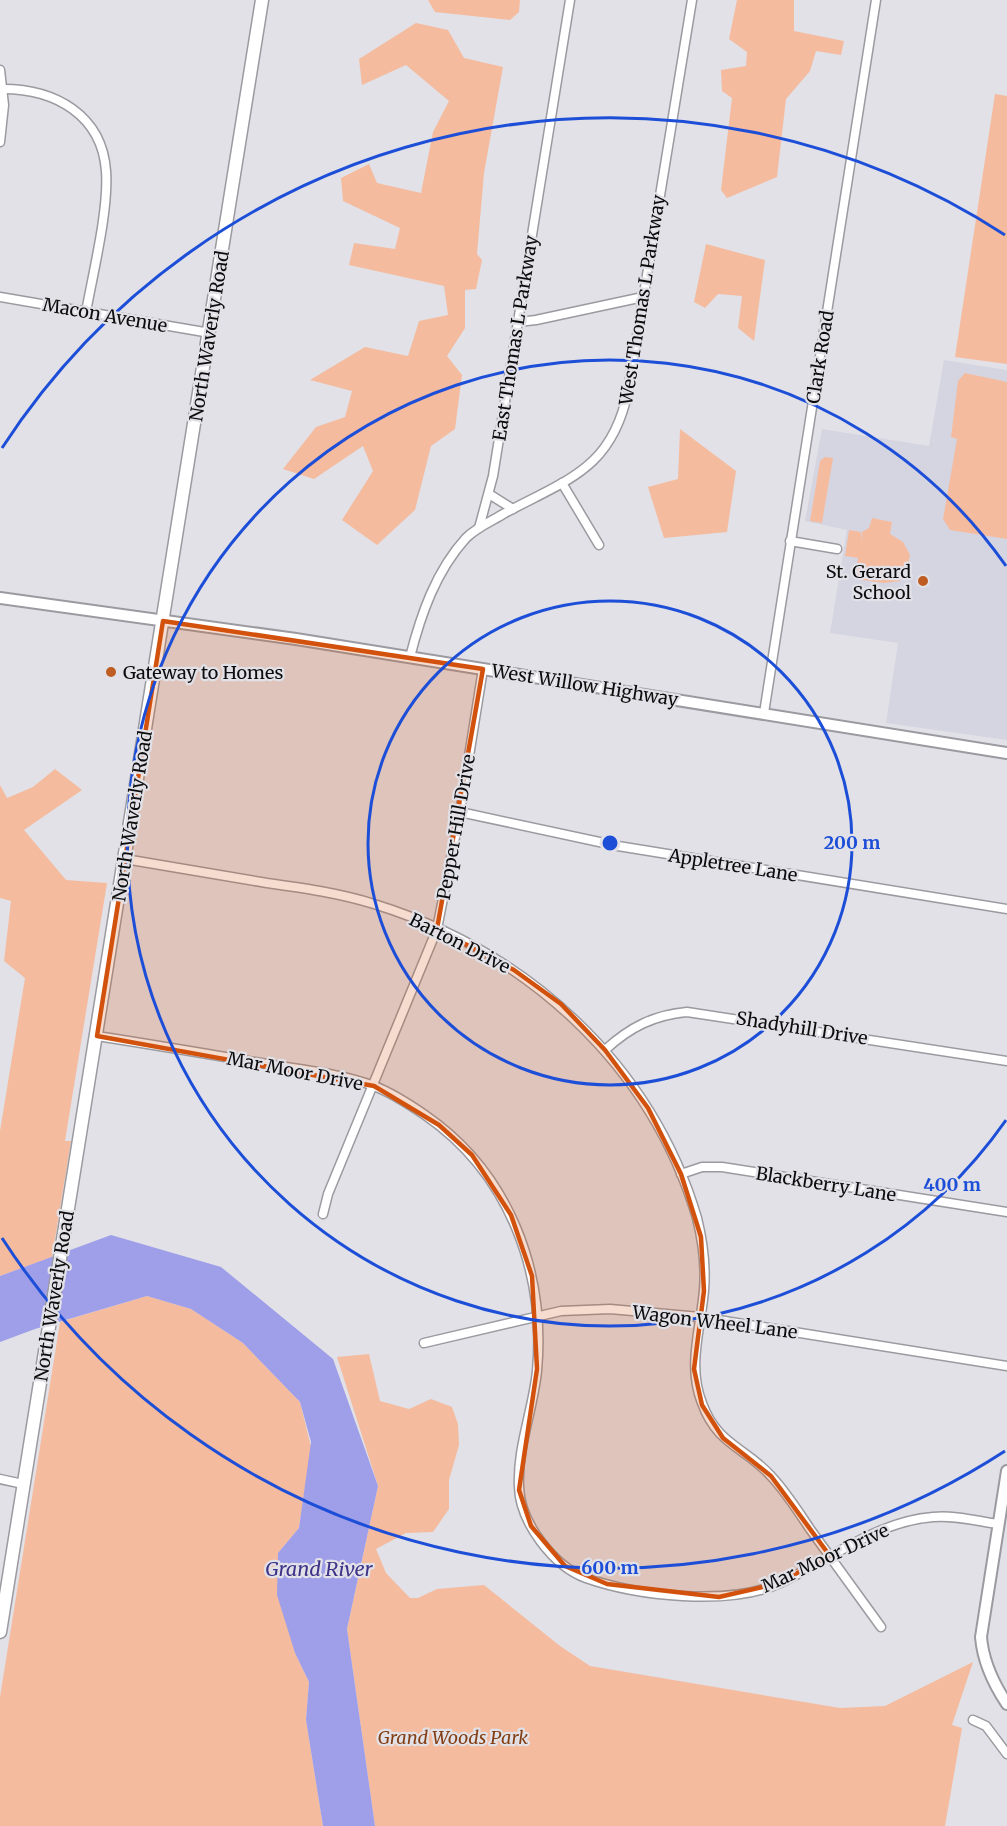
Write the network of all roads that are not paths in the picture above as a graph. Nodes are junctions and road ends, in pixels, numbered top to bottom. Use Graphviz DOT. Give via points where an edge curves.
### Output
graph roads {
  1 [pos="262,0"];
  2 [pos="570,0"];
  3 [pos="692,0"];
  4 [pos="876,0"];
  5 [pos="0,70"];
  6 [pos="3,88"];
  7 [pos="0,142"];
  8 [pos="0,297"];
  9 [pos="643,297"];
  10 [pos="86,312"];
  11 [pos="518,322"];
  12 [pos="210,333"];
  13 [pos="562,483"];
  14 [pos="489,494"];
  15 [pos="513,509"];
  16 [pos="478,528"];
  17 [pos="790,541"];
  18 [pos="599,545"];
  19 [pos="837,549"];
  20 [pos="0,598"];
  21 [pos="163,621"];
  22 [pos="410,657"];
  23 [pos="483,669"];
  24 [pos="764,713"];
  25 [pos="1007,753"];
  26 [pos="460,812"];
  27 [pos="125,859"];
  28 [pos="1007,909"];
  29 [pos="437,929"];
  30 [pos="98,1036"];
  31 [pos="605,1050"];
  32 [pos="1007,1061"];
  33 [pos="374,1086"];
  34 [pos="681,1174"];
  35 [pos="1007,1212"];
  36 [pos="323,1214"];
  37 [pos="537,1315"];
  38 [pos="700,1317"];
  39 [pos="424,1343"];
  40 [pos="1007,1366"];
  41 [pos="1007,1471"];
  42 [pos="0,1479"];
  43 [pos="23,1484"];
  44 [pos="998,1524"];
  45 [pos="830,1556"];
  46 [pos="881,1627"];
  47 [pos="0,1632"];
  48 [pos="1007,1704"];
  49 [pos="973,1720"];
  50 [pos="1007,1754"];
  1 -- 12 [label="main road, North Waverly Road"];
  2 -- 11 [label="street, East Thomas L Parkway"];
  3 -- 9 [label="street, West Thomas L Parkway"];
  4 -- 17 [label="street, Clark Road"];
  5 -- 6 [label="street"];
  6 -- 7 [label="street"];
  6 -- 10 [label="street" via="41,92 60,100 78,113 103,150 106,193"];
  8 -- 10 [label="street, Macon Avenue"];
  9 -- 11 [label="street"];
  9 -- 13 [label="street, West Thomas L Parkway" via="628,391 617,430 595,459"];
  10 -- 12 [label="street, Macon Avenue"];
  11 -- 14 [label="street, East Thomas L Parkway"];
  12 -- 21 [label="main road, North Waverly Road"];
  13 -- 15 [label="street, West Thomas L Parkway"];
  13 -- 18 [label="street"];
  14 -- 15 [label="street"];
  14 -- 16 [label="street, East Thomas L Parkway"];
  15 -- 16 [label="street, West Thomas L Parkway"];
  16 -- 22 [label="street, East Thomas L Parkway" via="466,538 433,587"];
  17 -- 19 [label="street"];
  17 -- 24 [label="street, Clark Road"];
  20 -- 21 [label="street, West Willow Highway"];
  21 -- 22 [label="street, West Willow Highway"];
  21 -- 27 [label="main road, North Waverly Road"];
  22 -- 23 [label="street, West Willow Highway"];
  23 -- 24 [label="street, West Willow Highway"];
  23 -- 26 [label="street, Pepper Hill Drive"];
  24 -- 25 [label="street, West Willow Highway"];
  26 -- 28 [label="street, Appletree Lane" via="618,846"];
  26 -- 29 [label="street, Pepper Hill Drive"];
  27 -- 29 [label="street, Barton Drive" via="346,897"];
  27 -- 30 [label="main road, North Waverly Road"];
  29 -- 31 [label="street, Barton Drive" via="514,970 561,1004"];
  29 -- 33 [label="street, Pepper Hill Drive"];
  30 -- 33 [label="street, Mar Moor Drive" via="329,1074"];
  30 -- 43 [label="main road, North Waverly Road"];
  31 -- 32 [label="street, Shadyhill Drive" via="637,1025 687,1012"];
  31 -- 34 [label="street, Barton Drive" via="648,1108"];
  33 -- 36 [label="street, Pepper Hill Drive"];
  33 -- 37 [label="street, Mar Moor Drive" via="439,1125 472,1155 493,1182 519,1233 532,1276"];
  34 -- 35 [label="street, Blackberry Lane" via="702,1167 722,1167"];
  34 -- 38 [label="street, Barton Drive" via="697,1219 704,1255"];
  37 -- 38 [label="street, Wagon Wheel Lane" via="610,1309"];
  37 -- 39 [label="street, Wagon Wheel Lane"];
  37 -- 45 [label="street, Mar Moor Drive" via="537,1369 520,1462 519,1490 531,1526 565,1566 607,1584 719,1597 777,1584"];
  38 -- 40 [label="street, Wagon Wheel Lane"];
  38 -- 45 [label="street, Barton Drive" via="694,1369 702,1405 710,1420 730,1445 771,1476"];
  41 -- 44 [label="street"];
  42 -- 43 [label="street"];
  43 -- 47 [label="main road, North Waverly Road"];
  44 -- 45 [label="street, Mar Moor Drive" via="929,1517 897,1524"];
  44 -- 48 [label="street" via="981,1637 990,1676"];
  45 -- 46 [label="street, Barton Drive"];
  49 -- 50 [label="street" via="986,1726"];
}
